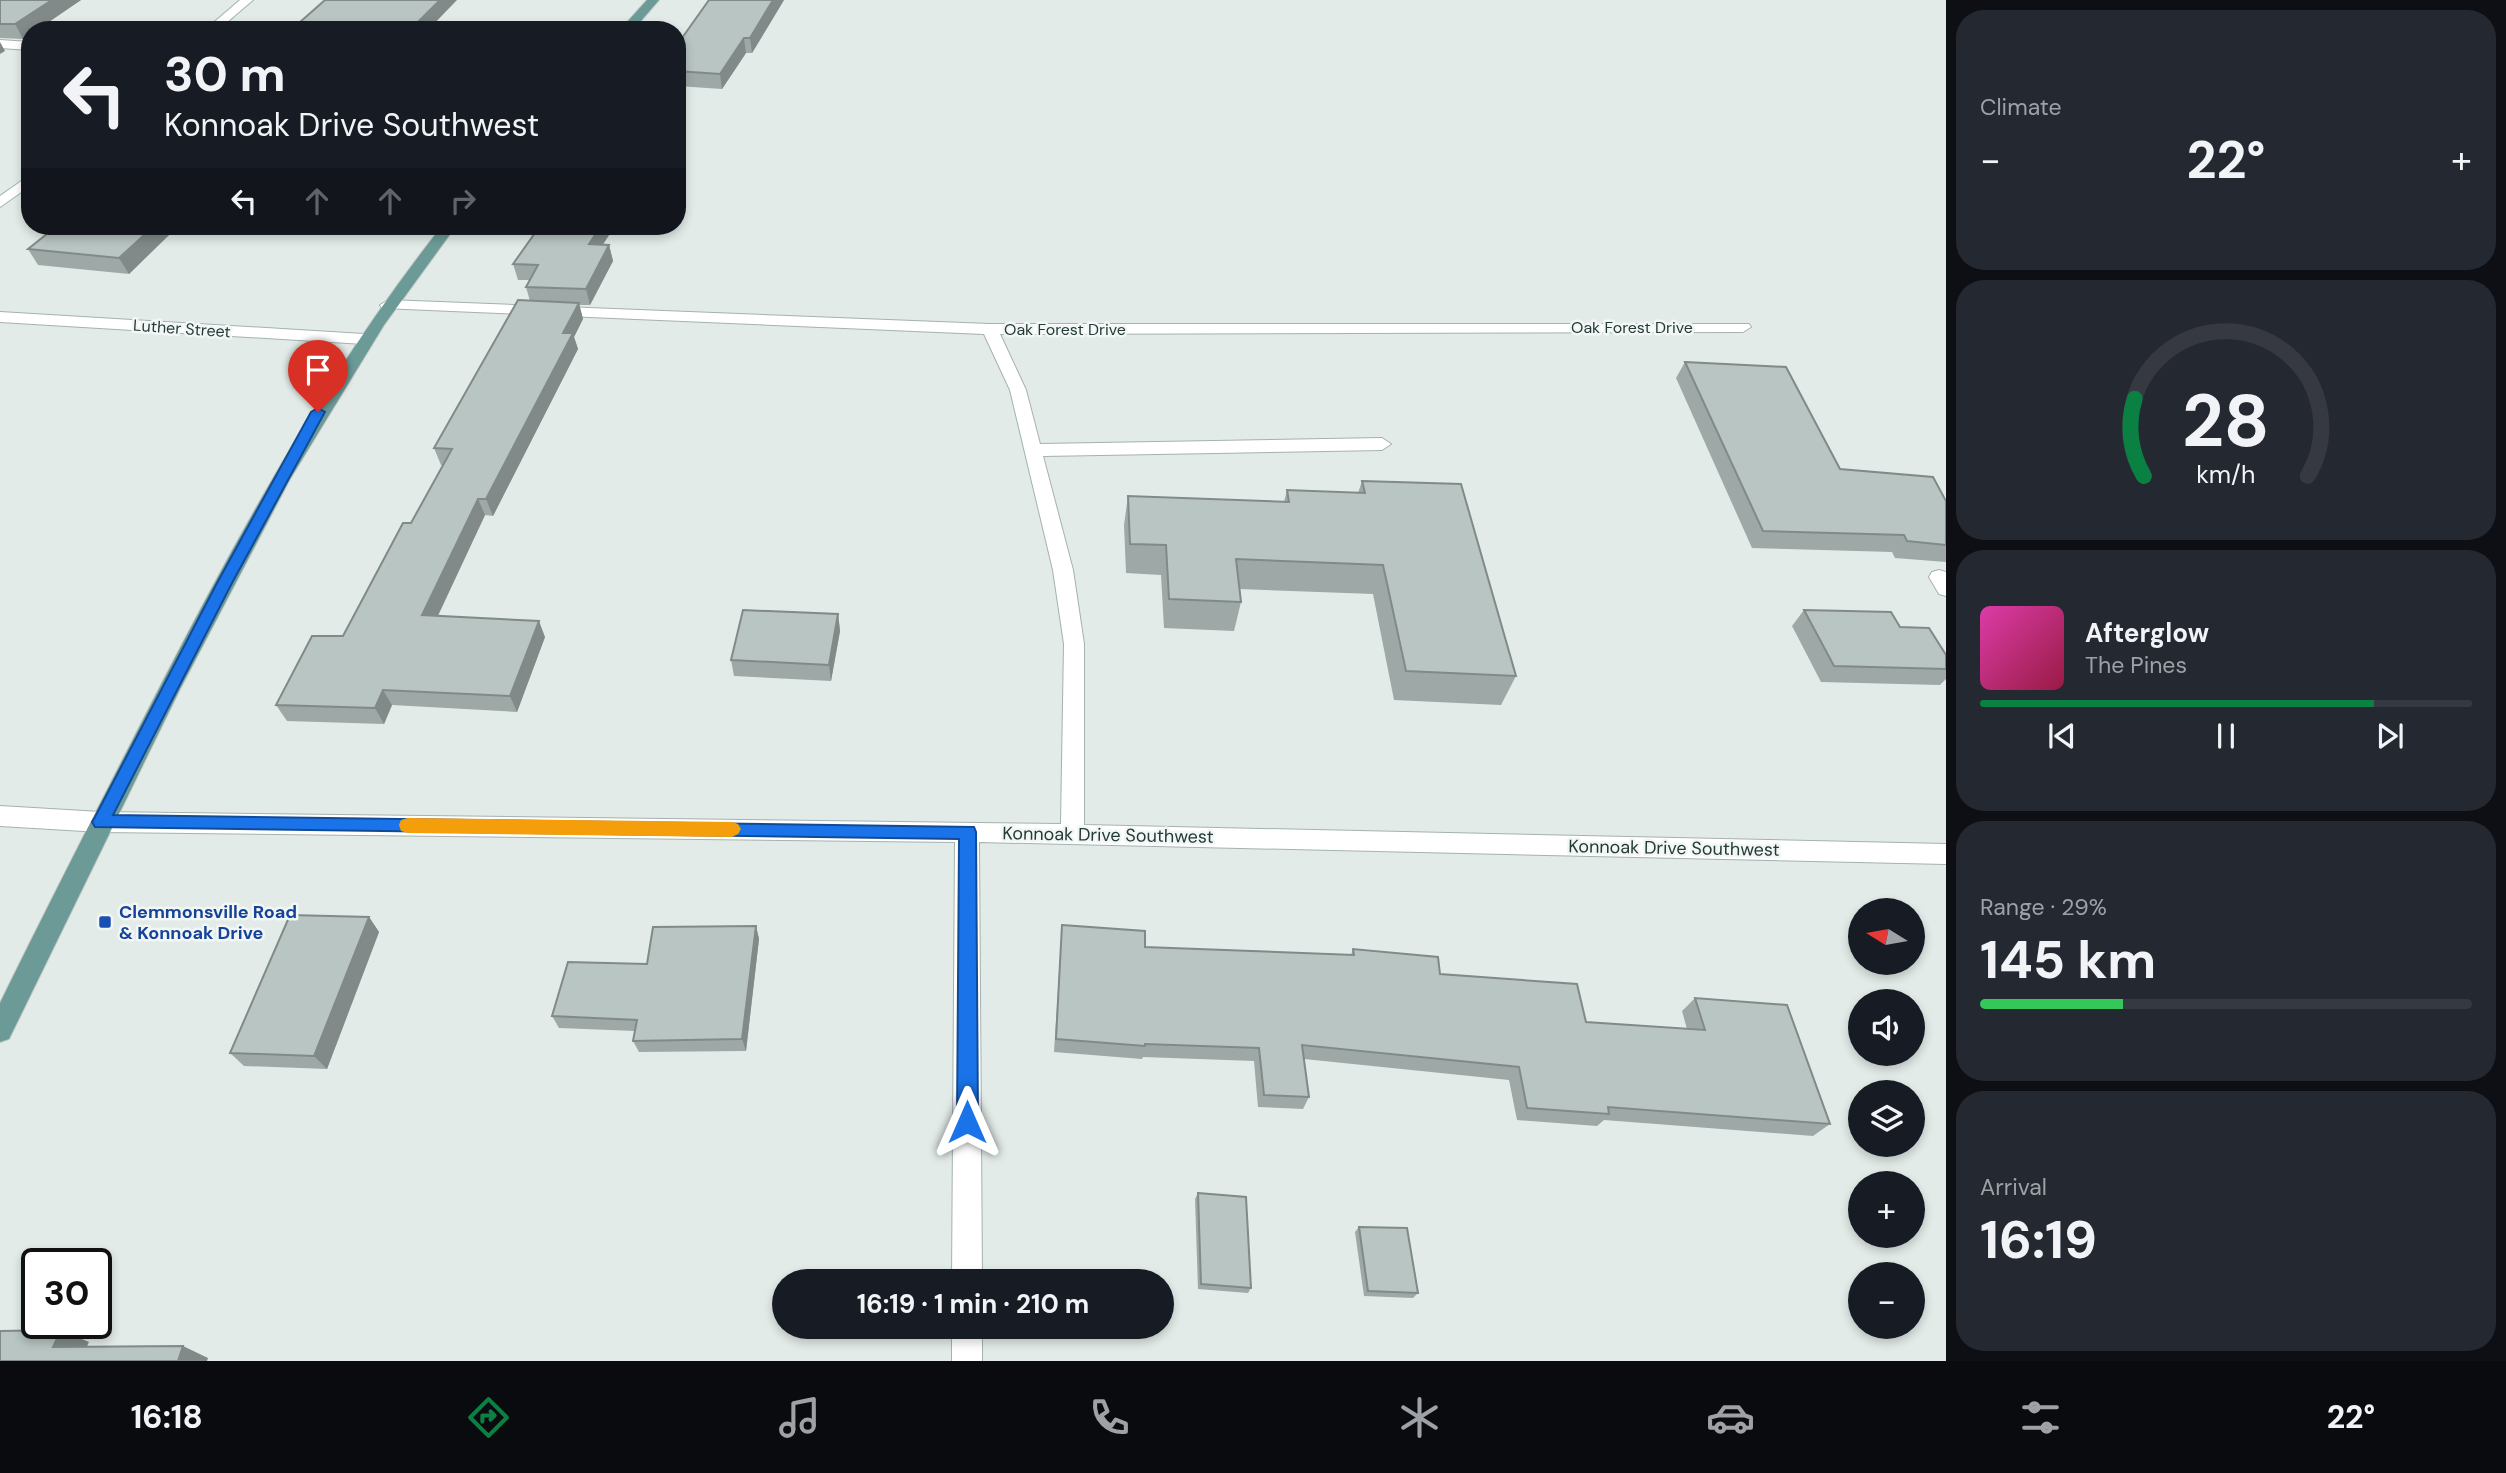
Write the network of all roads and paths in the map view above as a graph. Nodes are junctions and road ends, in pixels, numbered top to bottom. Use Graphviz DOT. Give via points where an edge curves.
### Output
graph roads {
  1 [pos="247,0"];
  2 [pos="653,0"];
  3 [pos="222,21"];
  4 [pos="634,21"];
  5 [pos="0,44"];
  6 [pos="21,45"];
  7 [pos="21,186"];
  8 [pos="0,203"];
  9 [pos="442,235"];
  10 [pos="388,305"];
  11 [pos="0,317"];
  12 [pos="1743,327"];
  13 [pos="989,330"];
  14 [pos="364,339"];
  15 [pos="1382,444"];
  16 [pos="1033,450"];
  17 [pos="0,816"];
  18 [pos="101,822"];
  19 [pos="967,832"];
  20 [pos="1072,834"];
  21 [pos="1946,854"];
  22 [pos="0,1030"];
  23 [pos="967,1269"];
  24 [pos="967,1339"];
  25 [pos="967,1361"];
  1 -- 3 [label="street"];
  2 -- 4 [label="main road"];
  5 -- 6 [label="street"];
  7 -- 8 [label="street"];
  9 -- 10 [label="main road"];
  10 -- 13 [label="street, Oak Forest Drive"];
  10 -- 14 [label="main road"];
  11 -- 14 [label="street, Luther Street"];
  12 -- 13 [label="street, Oak Forest Drive"];
  13 -- 16 [label="street" via="1018,390"];
  14 -- 18 [label="main road" via="244,546"];
  15 -- 16 [label="street"];
  16 -- 20 [label="street" via="1063,570 1074,644"];
  17 -- 18 [label="street, Konnoak Drive Southwest"];
  18 -- 19 [label="street, Konnoak Drive Southwest"];
  18 -- 22 [label="main road"];
  19 -- 20 [label="street, Konnoak Drive Southwest"];
  19 -- 23 [label="street"];
  20 -- 21 [label="street, Konnoak Drive Southwest"];
  24 -- 25 [label="street"];
}
